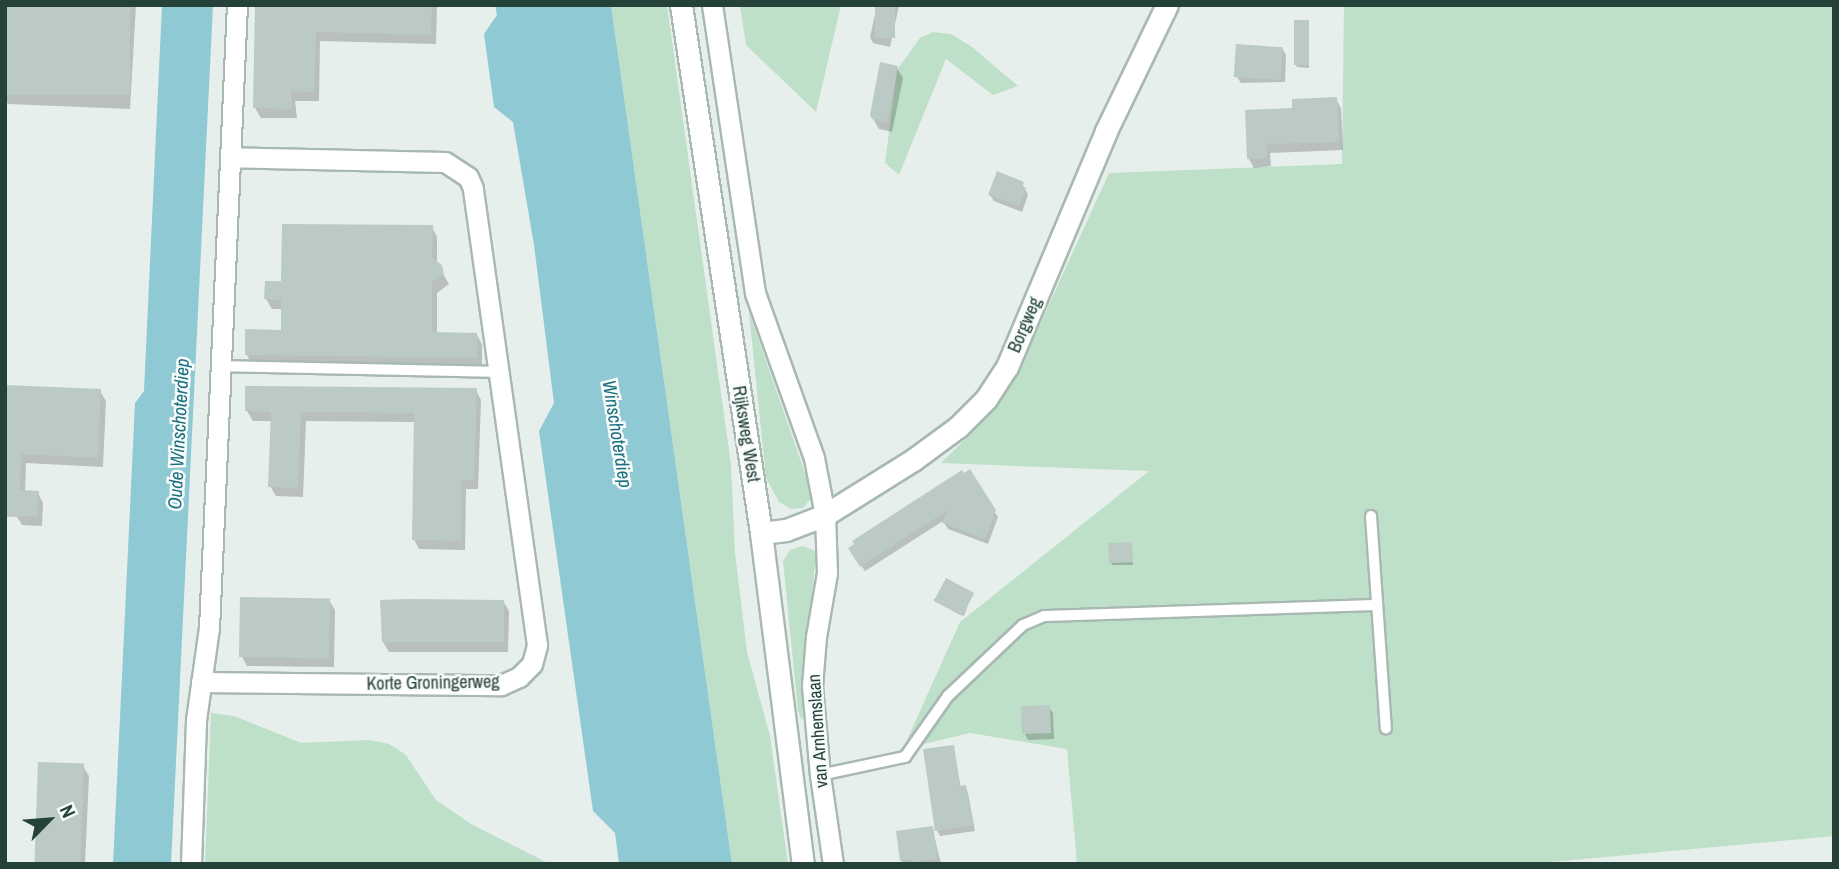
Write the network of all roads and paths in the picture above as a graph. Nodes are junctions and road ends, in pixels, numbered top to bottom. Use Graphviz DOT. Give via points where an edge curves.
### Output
graph roads {
  1 [pos="237,5"];
  2 [pos="681,5"];
  3 [pos="712,5"];
  4 [pos="1167,5"];
  5 [pos="230,158"];
  6 [pos="221,366"];
  7 [pos="499,372"];
  8 [pos="825,515"];
  9 [pos="1371,516"];
  10 [pos="761,533"];
  11 [pos="1377,605"];
  12 [pos="201,682"];
  13 [pos="1386,728"];
  14 [pos="820,775"];
  15 [pos="191,864"];
  16 [pos="803,864"];
  17 [pos="834,864"];
  1 -- 5 [label="street"];
  2 -- 10 [label="main road, Rijksweg West"];
  3 -- 8 [label="street" via="755,293 814,458"];
  4 -- 8 [label="main road, Borgweg" via="1106,131 997,383 958,427"];
  5 -- 6 [label="street"];
  5 -- 7 [label="street, Korte Groningerweg" via="445,162 458,168 473,188"];
  6 -- 7 [label="lane"];
  6 -- 12 [label="street" via="209,628"];
  7 -- 12 [label="street, Korte Groningerweg" via="537,645 532,664 501,685"];
  8 -- 10 [label="main road, Borgweg" via="786,530"];
  8 -- 14 [label="street, van Arnhemslaan" via="827,573 812,686"];
  9 -- 11 [label="lane"];
  10 -- 16 [label="main road, Rijksweg West"];
  11 -- 13 [label="lane"];
  11 -- 14 [label="lane" via="1044,616 1023,625 948,696 905,757"];
  12 -- 15 [label="street"];
  14 -- 17 [label="street, van Arnhemslaan"];
}
